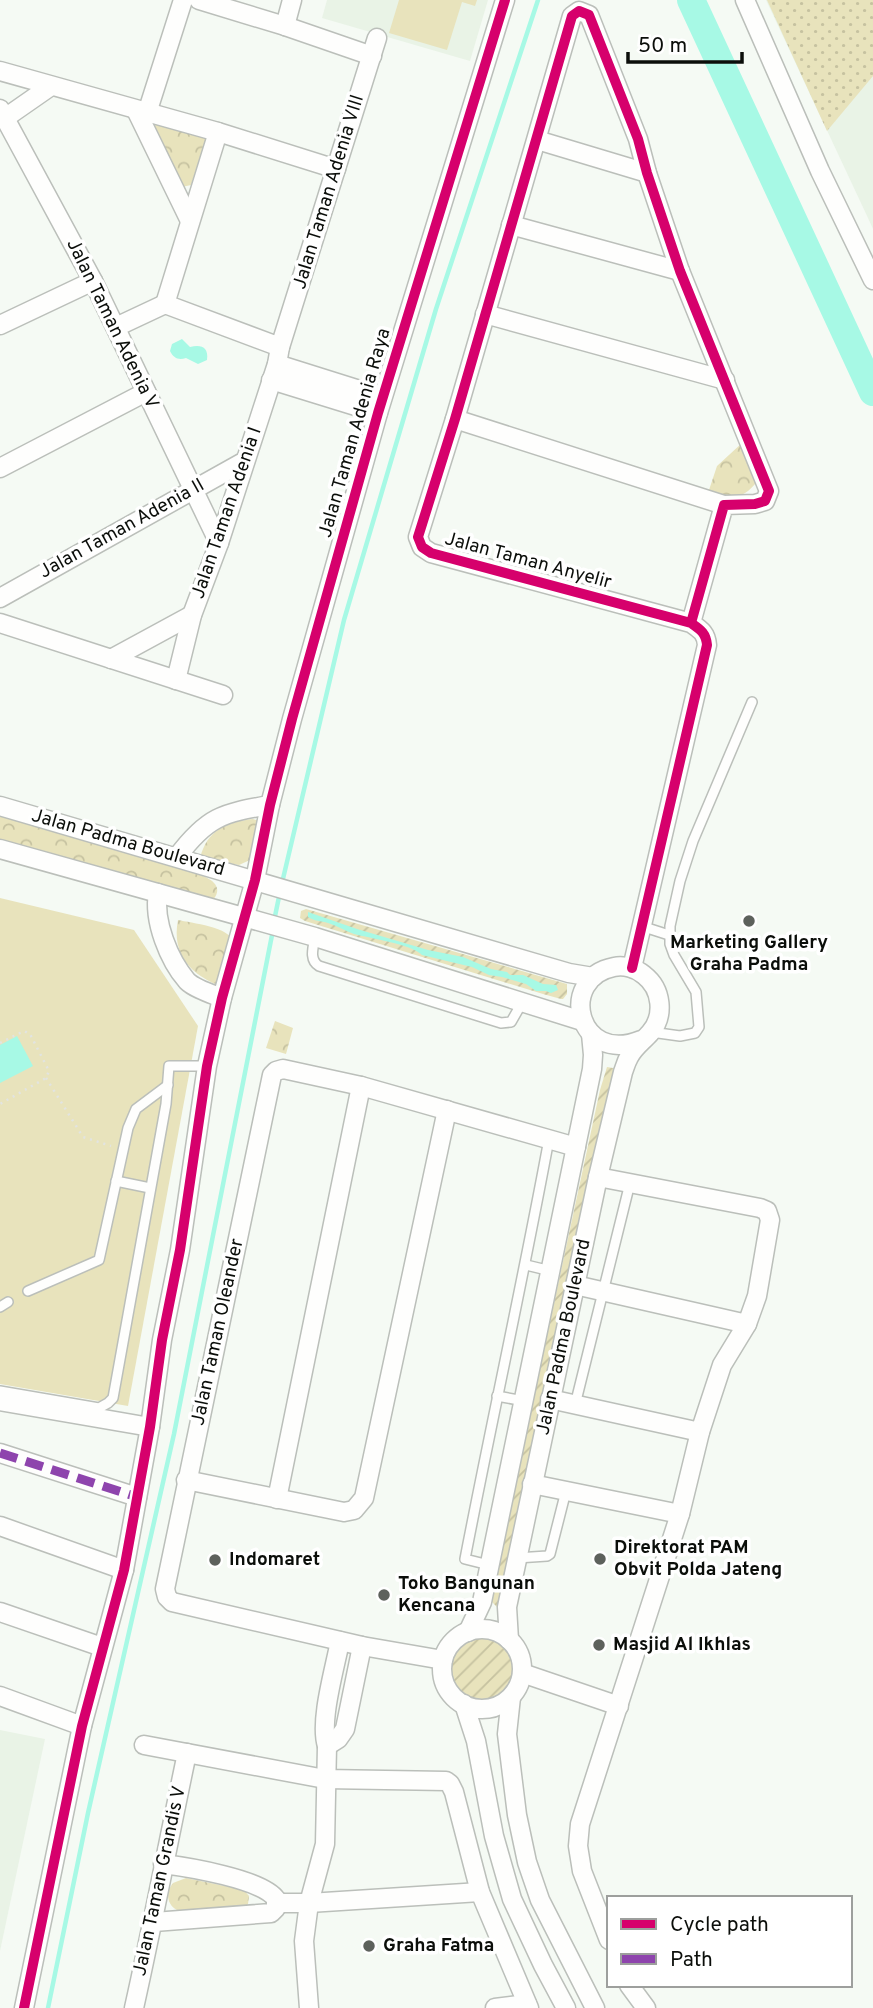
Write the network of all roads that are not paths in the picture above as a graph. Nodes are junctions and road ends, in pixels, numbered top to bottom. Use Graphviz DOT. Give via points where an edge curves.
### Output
graph roads {
  1 [pos="183,0"];
  2 [pos="199,0"];
  3 [pos="292,0"];
  4 [pos="505,0"];
  5 [pos="745,0"];
  6 [pos="285,26"];
  7 [pos="377,38"];
  8 [pos="372,56"];
  9 [pos="0,71"];
  10 [pos="51,86"];
  11 [pos="141,111"];
  12 [pos="2,113"];
  13 [pos="218,132"];
  14 [pos="537,140"];
  15 [pos="336,169"];
  16 [pos="647,173"];
  17 [pos="190,221"];
  18 [pos="511,225"];
  19 [pos="680,271"];
  20 [pos="873,280"];
  21 [pos="93,281"];
  22 [pos="165,304"];
  23 [pos="485,314"];
  24 [pos="0,325"];
  25 [pos="116,327"];
  26 [pos="276,364"];
  27 [pos="726,380"];
  28 [pos="146,392"];
  29 [pos="380,405"];
  30 [pos="455,419"];
  31 [pos="245,461"];
  32 [pos="0,468"];
  33 [pos="194,488"];
  34 [pos="724,505"];
  35 [pos="219,543"];
  36 [pos="0,598"];
  37 [pos="192,615"];
  38 [pos="0,623"];
  39 [pos="691,624"];
  40 [pos="111,659"];
  41 [pos="176,680"];
  42 [pos="223,695"];
  43 [pos="752,702"];
  44 [pos="270,805"];
  45 [pos="0,806"];
  46 [pos="0,849"];
  47 [pos="177,857"];
  48 [pos="256,880"];
  49 [pos="158,893"];
  50 [pos="245,918"];
  51 [pos="641,926"];
  52 [pos="669,935"];
  53 [pos="312,936"];
  54 [pos="632,968"];
  55 [pos="593,977"];
  56 [pos="222,998"];
  57 [pos="523,1001"];
  58 [pos="587,1027"];
  59 [pos="646,1036"];
  60 [pos="207,1066"];
  61 [pos="168,1084"];
  62 [pos="361,1086"];
  63 [pos="447,1110"];
  64 [pos="549,1139"];
  65 [pos="576,1147"];
  66 [pos="598,1177"];
  67 [pos="116,1181"];
  68 [pos="629,1183"];
  69 [pos="150,1188"];
  70 [pos="526,1265"];
  71 [pos="551,1271"];
  72 [pos="575,1285"];
  73 [pos="28,1292"];
  74 [pos="602,1292"];
  75 [pos="747,1324"];
  76 [pos="0,1391"];
  77 [pos="497,1396"];
  78 [pos="550,1399"];
  79 [pos="0,1401"];
  80 [pos="524,1401"];
  81 [pos="575,1405"];
  82 [pos="150,1427"];
  83 [pos="700,1432"];
  84 [pos="0,1453"];
  85 [pos="186,1480"];
  86 [pos="532,1485"];
  87 [pos="566,1491"];
  88 [pos="138,1497"];
  89 [pos="277,1499"];
  90 [pos="680,1514"];
  91 [pos="0,1526"];
  92 [pos="517,1558"];
  93 [pos="489,1565"];
  94 [pos="124,1570"];
  95 [pos="0,1612"];
  96 [pos="468,1632"];
  97 [pos="509,1640"];
  98 [pos="341,1641"];
  99 [pos="362,1646"];
  100 [pos="102,1647"];
  101 [pos="443,1660"];
  102 [pos="522,1674"];
  103 [pos="0,1696"];
  104 [pos="511,1697"];
  105 [pos="329,1698"];
  106 [pos="350,1702"];
  107 [pos="464,1704"];
  108 [pos="619,1706"];
  109 [pos="82,1726"];
  110 [pos="144,1745"];
  111 [pos="327,1746"];
  112 [pos="187,1753"];
  113 [pos="325,1779"];
  114 [pos="163,1864"];
  115 [pos="480,1892"];
  116 [pos="276,1903"];
  117 [pos="309,1903"];
  118 [pos="154,1922"];
  119 [pos="607,1935"];
  120 [pos="630,1987"];
  121 [pos="528,2006"];
  122 [pos="24,2008"];
  123 [pos="134,2008"];
  124 [pos="309,2008"];
  125 [pos="495,2008"];
  126 [pos="566,2008"];
  127 [pos="595,2008"];
  128 [pos="646,2008"];
  1 -- 11 [label="street"];
  2 -- 6 [label="street"];
  3 -- 6 [label="street"];
  4 -- 29 [label="street, Jalan Taman Adenia Raya"];
  5 -- 20 [label="street"];
  6 -- 8 [label="street"];
  7 -- 8 [label="street, Jalan Taman Adenia VIII"];
  8 -- 15 [label="street, Jalan Taman Adenia VIII"];
  9 -- 10 [label="street"];
  10 -- 11 [label="street"];
  10 -- 12 [label="street"];
  11 -- 13 [label="street"];
  11 -- 17 [label="street"];
  12 -- 21 [label="street, Jalan Taman Adenia V"];
  13 -- 15 [label="street"];
  13 -- 17 [label="street"];
  14 -- 16 [label="street"];
  14 -- 16 [label="street, Jalan Taman Anyelir" via="572,16 579,11 589,15"];
  14 -- 18 [label="street, Jalan Taman Anyelir"];
  15 -- 26 [label="street, Jalan Taman Adenia VIII"];
  16 -- 19 [label="street"];
  17 -- 22 [label="street"];
  18 -- 19 [label="street"];
  18 -- 23 [label="street, Jalan Taman Anyelir"];
  19 -- 27 [label="street"];
  21 -- 24 [label="street"];
  21 -- 25 [label="street, Jalan Taman Adenia V"];
  22 -- 25 [label="street"];
  22 -- 26 [label="street"];
  23 -- 27 [label="street"];
  23 -- 30 [label="street, Jalan Taman Anyelir"];
  25 -- 28 [label="street, Jalan Taman Adenia V"];
  26 -- 29 [label="street"];
  26 -- 31 [label="street, Jalan Taman Adenia I"];
  27 -- 34 [label="street" via="769,491 765,501"];
  28 -- 32 [label="street"];
  28 -- 33 [label="street, Jalan Taman Adenia V"];
  29 -- 44 [label="street, Jalan Taman Adenia Raya"];
  30 -- 34 [label="street"];
  30 -- 39 [label="street, Jalan Taman Anyelir" via="418,537 422,547"];
  31 -- 33 [label="street, Jalan Taman Adenia II"];
  31 -- 35 [label="street, Jalan Taman Adenia I"];
  33 -- 35 [label="street, Jalan Taman Adenia V"];
  33 -- 36 [label="street, Jalan Taman Adenia II"];
  34 -- 39 [label="street"];
  35 -- 37 [label="street, Jalan Taman Adenia I"];
  37 -- 40 [label="street"];
  37 -- 41 [label="street, Jalan Taman Adenia I"];
  38 -- 40 [label="street"];
  39 -- 51 [label="street" via="703,631 707,646"];
  40 -- 41 [label="street"];
  41 -- 42 [label="street"];
  43 -- 52 [label="lane" via="693,841"];
  44 -- 47 [label="street" via="218,817 193,836"];
  44 -- 48 [label="street, Jalan Taman Adenia Raya"];
  45 -- 47 [label="street, Jalan Padma Boulevard"];
  46 -- 49 [label="street, Jalan Padma Boulevard"];
  47 -- 48 [label="street, Jalan Padma Boulevard"];
  48 -- 50 [label="street, Jalan Taman Adenia Raya"];
  48 -- 55 [label="street, Jalan Padma Boulevard"];
  49 -- 50 [label="street, Jalan Padma Boulevard"];
  49 -- 56 [label="street" via="166,947 189,983"];
  50 -- 53 [label="street, Jalan Padma Boulevard"];
  50 -- 56 [label="street, Jalan Taman Adenia Raya"];
  51 -- 52 [label="lane"];
  51 -- 54 [label="street"];
  52 -- 59 [label="lane" via="674,955 696,992 699,1027 680,1036"];
  53 -- 57 [label="street"];
  53 -- 57 [label="lane" via="312,957 320,967 501,1023 511,1023"];
  54 -- 55 [label="street" via="604,970"];
  54 -- 59 [label="street" via="653,983 658,995 658,1020"];
  55 -- 58 [label="street" via="581,997"];
  56 -- 60 [label="street, Jalan Taman Adenia Raya"];
  57 -- 58 [label="street"];
  58 -- 59 [label="street" via="602,1042 615,1046"];
  58 -- 65 [label="street, Jalan Padma Boulevard" via="592,1069"];
  59 -- 66 [label="street, Jalan Padma Boulevard" via="623,1072"];
  60 -- 61 [label="lane" via="169,1066"];
  60 -- 82 [label="street, Jalan Taman Adenia Raya"];
  61 -- 67 [label="lane" via="136,1109"];
  61 -- 69 [label="lane"];
  62 -- 63 [label="street"];
  62 -- 85 [label="street, Jalan Taman Oleander" via="283,1069 272,1075"];
  62 -- 89 [label="street"];
  63 -- 64 [label="street"];
  63 -- 89 [label="street" via="364,1498 354,1510 344,1512"];
  64 -- 65 [label="street"];
  64 -- 70 [label="lane"];
  65 -- 71 [label="street, Jalan Padma Boulevard"];
  66 -- 68 [label="street"];
  66 -- 72 [label="street, Jalan Padma Boulevard"];
  67 -- 69 [label="lane"];
  67 -- 73 [label="lane" via="99,1260"];
  68 -- 74 [label="lane"];
  68 -- 75 [label="street" via="767,1211 770,1220 757,1296"];
  69 -- 76 [label="lane" via="113,1398 99,1408"];
  70 -- 71 [label="lane"];
  70 -- 77 [label="lane"];
  71 -- 80 [label="street, Jalan Padma Boulevard"];
  72 -- 74 [label="street"];
  72 -- 78 [label="street, Jalan Padma Boulevard"];
  74 -- 75 [label="street"];
  74 -- 81 [label="lane"];
  75 -- 83 [label="street" via="722,1365"];
  77 -- 80 [label="lane"];
  77 -- 93 [label="lane" via="465,1559"];
  78 -- 81 [label="street"];
  78 -- 86 [label="street, Jalan Padma Boulevard"];
  79 -- 82 [label="street"];
  80 -- 93 [label="street, Jalan Padma Boulevard"];
  81 -- 83 [label="street"];
  82 -- 88 [label="street, Jalan Taman Adenia Raya"];
  83 -- 90 [label="street"];
  84 -- 88 [label="street"];
  85 -- 89 [label="street"];
  85 -- 98 [label="street, Jalan Taman Oleander" via="167,1597 172,1602"];
  86 -- 87 [label="street"];
  86 -- 92 [label="street, Jalan Padma Boulevard"];
  87 -- 90 [label="street"];
  87 -- 92 [label="lane" via="550,1554"];
  88 -- 94 [label="street, Jalan Taman Adenia Raya"];
  90 -- 108 [label="street"];
  91 -- 94 [label="street"];
  92 -- 97 [label="street, Jalan Padma Boulevard" via="507,1607"];
  93 -- 96 [label="street, Jalan Padma Boulevard" via="482,1602"];
  94 -- 100 [label="street, Jalan Taman Adenia Raya"];
  95 -- 100 [label="street"];
  96 -- 97 [label="street" via="490,1630"];
  96 -- 101 [label="street" via="448,1648"];
  97 -- 102 [label="street" via="522,1661"];
  98 -- 99 [label="street"];
  98 -- 105 [label="street"];
  99 -- 101 [label="street"];
  99 -- 106 [label="street"];
  100 -- 109 [label="street, Jalan Taman Adenia Raya"];
  101 -- 107 [label="street" via="446,1685"];
  102 -- 104 [label="street"];
  102 -- 108 [label="street"];
  103 -- 109 [label="street"];
  104 -- 107 [label="street" via="488,1708"];
  104 -- 127 [label="street" via="506,1734 527,1862 540,1900"];
  105 -- 106 [label="street"];
  105 -- 111 [label="street" via="324,1723"];
  106 -- 111 [label="street" via="345,1730"];
  107 -- 126 [label="street" via="512,1899"];
  108 -- 119 [label="street" via="580,1824 578,1846 582,1871"];
  109 -- 122 [label="street, Jalan Taman Adenia Raya"];
  110 -- 112 [label="street"];
  111 -- 113 [label="street"];
  112 -- 113 [label="street"];
  112 -- 114 [label="street, Jalan Taman Grandis V"];
  113 -- 115 [label="street" via="446,1781 454,1792"];
  113 -- 117 [label="street" via="324,1844"];
  114 -- 116 [label="street" via="218,1873 268,1891"];
  114 -- 118 [label="street, Jalan Taman Grandis V"];
  115 -- 117 [label="street"];
  115 -- 121 [label="street"];
  116 -- 117 [label="street"];
  116 -- 118 [label="street" via="271,1913"];
  117 -- 124 [label="street" via="304,1941"];
  118 -- 123 [label="street, Jalan Taman Grandis V"];
  120 -- 128 [label="street"];
  121 -- 125 [label="street"];
}
